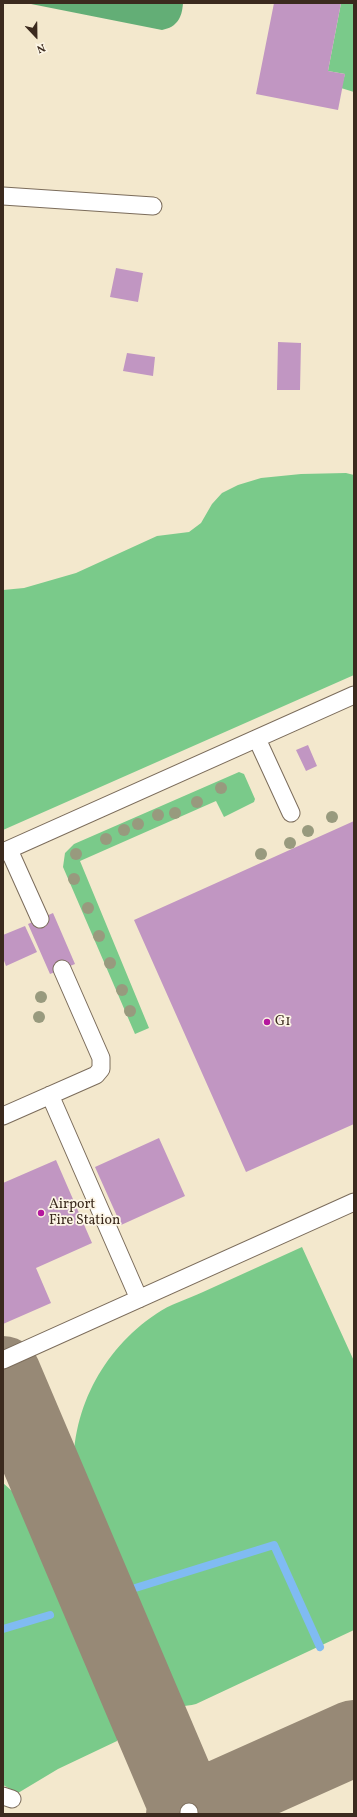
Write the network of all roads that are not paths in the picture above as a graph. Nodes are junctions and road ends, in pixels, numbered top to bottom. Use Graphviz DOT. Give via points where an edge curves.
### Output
graph roads {
  1 [pos="3,196"];
  2 [pos="153,206"];
  3 [pos="354,695"];
  4 [pos="257,739"];
  5 [pos="291,813"];
  6 [pos="6,851"];
  7 [pos="40,919"];
  8 [pos="62,969"];
  9 [pos="50,1095"];
  10 [pos="3,1116"];
  11 [pos="354,1202"];
  12 [pos="139,1299"];
  13 [pos="3,1360"];
  1 -- 2 [label="lane"];
  3 -- 4 [label="lane"];
  4 -- 5 [label="lane"];
  4 -- 6 [label="lane"];
  6 -- 7 [label="lane"];
  8 -- 9 [label="lane" via="102,1063 96,1075"];
  9 -- 10 [label="lane"];
  9 -- 12 [label="lane"];
  11 -- 12 [label="lane"];
  12 -- 13 [label="lane"];
}
